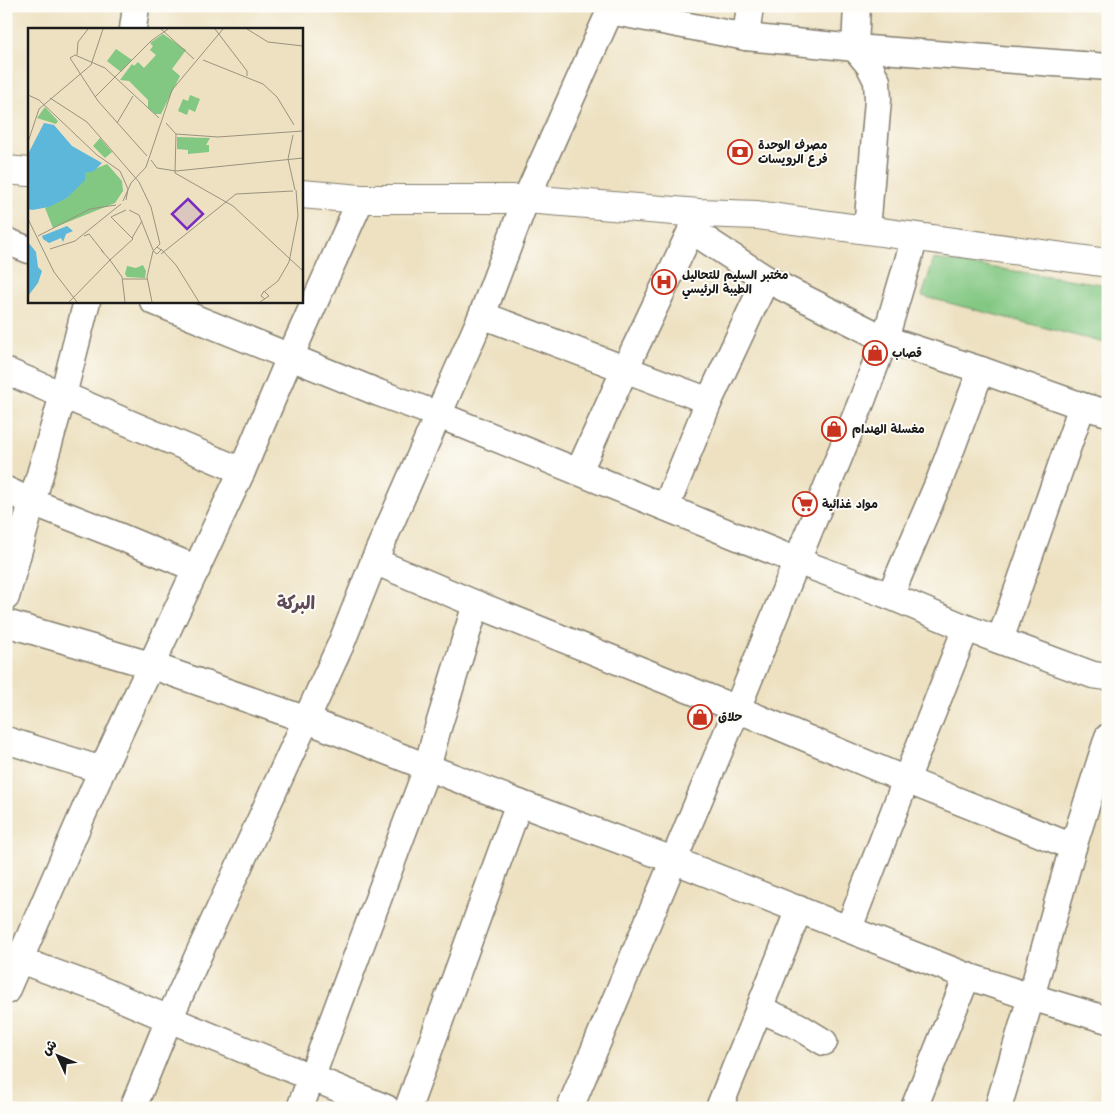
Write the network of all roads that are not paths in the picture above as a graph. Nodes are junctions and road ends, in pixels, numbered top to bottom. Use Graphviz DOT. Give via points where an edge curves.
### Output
graph roads {
  1 [pos="136,6"];
  2 [pos="750,6"];
  3 [pos="857,6"];
  4 [pos="610,9"];
  5 [pos="133,28"];
  6 [pos="746,37"];
  7 [pos="855,48"];
  8 [pos="1108,67"];
  9 [pos="6,170"];
  10 [pos="28,172"];
  11 [pos="302,194"];
  12 [pos="361,199"];
  13 [pos="526,199"];
  14 [pos="695,222"];
  15 [pos="867,229"];
  16 [pos="915,237"];
  17 [pos="6,241"];
  18 [pos="28,250"];
  19 [pos="1108,263"];
  20 [pos="766,280"];
  21 [pos="87,302"];
  22 [pos="155,302"];
  23 [pos="482,315"];
  24 [pos="885,339"];
  25 [pos="290,357"];
  26 [pos="625,369"];
  27 [pos="981,370"];
  28 [pos="6,371"];
  29 [pos="64,396"];
  30 [pos="709,401"];
  31 [pos="1082,406"];
  32 [pos="1108,413"];
  33 [pos="439,415"];
  34 [pos="242,471"];
  35 [pos="579,471"];
  36 [pos="6,490"];
  37 [pos="32,502"];
  38 [pos="666,507"];
  39 [pos="374,561"];
  40 [pos="797,561"];
  41 [pos="197,569"];
  42 [pos="890,596"];
  43 [pos="6,597"];
  44 [pos="476,604"];
  45 [pos="6,623"];
  46 [pos="966,628"];
  47 [pos="1000,640"];
  48 [pos="150,666"];
  49 [pos="1108,676"];
  50 [pos="737,709"];
  51 [pos="306,720"];
  52 [pos="1108,737"];
  53 [pos="6,740"];
  54 [pos="427,768"];
  55 [pos="102,770"];
  56 [pos="906,780"];
  57 [pos="518,803"];
  58 [pos="1073,847"];
  59 [pos="673,860"];
  60 [pos="799,909"];
  61 [pos="849,928"];
  62 [pos="13,957"];
  63 [pos="967,976"];
  64 [pos="6,991"];
  65 [pos="1031,998"];
  66 [pos="760,1010"];
  67 [pos="169,1019"];
  68 [pos="1108,1020"];
  69 [pos="824,1042"];
  70 [pos="312,1077"];
  71 [pos="132,1108"];
  72 [pos="300,1108"];
  73 [pos="386,1108"];
  74 [pos="408,1108"];
  75 [pos="570,1108"];
  76 [pos="719,1108"];
  77 [pos="914,1108"];
  78 [pos="998,1108"];
  1 -- 5 [label="street"];
  2 -- 6 [label="street"];
  3 -- 7 [label="street"];
  4 -- 6 [label="street"];
  4 -- 13 [label="street"];
  6 -- 7 [label="street"];
  7 -- 8 [label="street"];
  7 -- 15 [label="street" via="877,81"];
  9 -- 10 [label="street"];
  11 -- 12 [label="street"];
  12 -- 13 [label="street"];
  12 -- 25 [label="street"];
  13 -- 14 [label="street"];
  13 -- 23 [label="street"];
  14 -- 15 [label="street" via="757,215"];
  14 -- 20 [label="street"];
  14 -- 26 [label="street"];
  15 -- 16 [label="street"];
  16 -- 19 [label="street"];
  16 -- 24 [label="street"];
  17 -- 18 [label="street"];
  20 -- 24 [label="street"];
  20 -- 30 [label="street"];
  21 -- 29 [label="street"];
  22 -- 25 [label="street"];
  23 -- 26 [label="street"];
  23 -- 33 [label="street"];
  24 -- 27 [label="street"];
  24 -- 40 [label="street"];
  25 -- 33 [label="street"];
  25 -- 34 [label="street"];
  26 -- 30 [label="street"];
  26 -- 35 [label="street"];
  27 -- 31 [label="street"];
  27 -- 42 [label="street" via="940,479"];
  28 -- 29 [label="street"];
  29 -- 34 [label="street"];
  29 -- 37 [label="street"];
  30 -- 38 [label="street"];
  31 -- 32 [label="street"];
  31 -- 47 [label="street"];
  33 -- 35 [label="street"];
  33 -- 39 [label="street"];
  34 -- 41 [label="street"];
  35 -- 38 [label="street"];
  36 -- 37 [label="street"];
  37 -- 41 [label="street"];
  37 -- 43 [label="street"];
  38 -- 40 [label="street"];
  39 -- 44 [label="street"];
  39 -- 51 [label="street"];
  40 -- 42 [label="street"];
  40 -- 50 [label="street"];
  41 -- 48 [label="street"];
  42 -- 46 [label="street"];
  44 -- 50 [label="street"];
  44 -- 54 [label="street"];
  45 -- 48 [label="street"];
  46 -- 47 [label="street"];
  46 -- 56 [label="street"];
  47 -- 49 [label="street" via="1093,675"];
  48 -- 51 [label="street"];
  48 -- 55 [label="street"];
  50 -- 56 [label="street"];
  50 -- 59 [label="street"];
  51 -- 54 [label="street"];
  51 -- 67 [label="street"];
  52 -- 58 [label="street"];
  53 -- 55 [label="street"];
  54 -- 57 [label="street"];
  54 -- 70 [label="street"];
  55 -- 62 [label="street"];
  56 -- 58 [label="street"];
  56 -- 61 [label="street"];
  57 -- 59 [label="street"];
  57 -- 74 [label="street"];
  58 -- 65 [label="street"];
  59 -- 60 [label="street"];
  59 -- 75 [label="street"];
  60 -- 61 [label="street"];
  60 -- 66 [label="street"];
  61 -- 63 [label="street"];
  62 -- 64 [label="street"];
  62 -- 67 [label="street"];
  63 -- 65 [label="street"];
  63 -- 77 [label="street"];
  65 -- 68 [label="street"];
  65 -- 78 [label="street"];
  66 -- 69 [label="street" via="798,1026"];
  66 -- 76 [label="street"];
  67 -- 70 [label="street"];
  67 -- 71 [label="street"];
  70 -- 72 [label="street"];
  70 -- 73 [label="street"];
}
